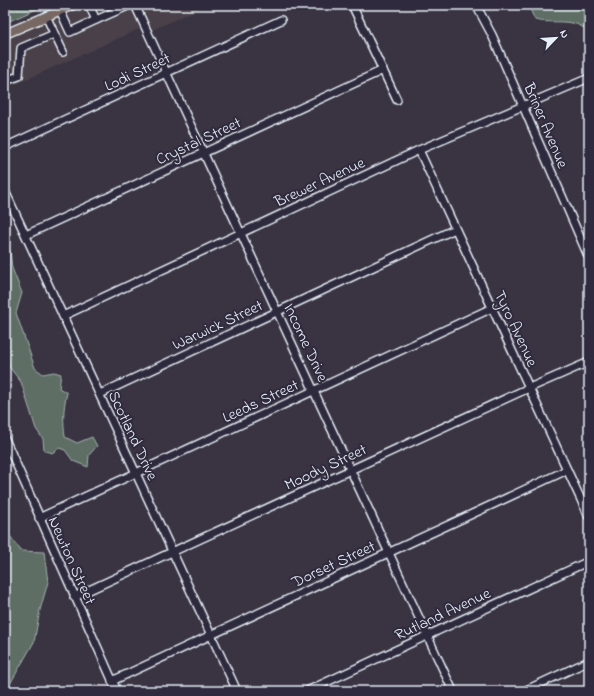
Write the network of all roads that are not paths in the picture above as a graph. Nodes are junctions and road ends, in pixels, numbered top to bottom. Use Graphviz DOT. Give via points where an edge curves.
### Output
graph roads {
  1 [pos="72,5"];
  2 [pos="89,5"];
  3 [pos="130,5"];
  4 [pos="135,5"];
  5 [pos="352,5"];
  6 [pos="476,5"];
  7 [pos="60,10"];
  8 [pos="46,16"];
  9 [pos="96,20"];
  10 [pos="281,20"];
  11 [pos="5,34"];
  12 [pos="54,34"];
  13 [pos="63,52"];
  14 [pos="383,70"];
  15 [pos="166,72"];
  16 [pos="589,78"];
  17 [pos="5,81"];
  18 [pos="396,100"];
  19 [pos="523,105"];
  20 [pos="5,147"];
  21 [pos="419,150"];
  22 [pos="204,152"];
  23 [pos="5,191"];
  24 [pos="455,229"];
  25 [pos="241,232"];
  26 [pos="26,236"];
  27 [pos="589,258"];
  28 [pos="492,308"];
  29 [pos="277,312"];
  30 [pos="63,316"];
  31 [pos="589,362"];
  32 [pos="529,388"];
  33 [pos="314,391"];
  34 [pos="100,394"];
  35 [pos="6,442"];
  36 [pos="350,470"];
  37 [pos="567,470"];
  38 [pos="136,474"];
  39 [pos="589,517"];
  40 [pos="39,518"];
  41 [pos="389,552"];
  42 [pos="173,553"];
  43 [pos="589,561"];
  44 [pos="74,597"];
  45 [pos="427,635"];
  46 [pos="211,636"];
  47 [pos="589,661"];
  48 [pos="112,681"];
  49 [pos="117,691"];
  50 [pos="237,691"];
  51 [pos="307,691"];
  52 [pos="453,691"];
  53 [pos="524,691"];
  1 -- 7 [label="main road"];
  2 -- 9 [label="street"];
  3 -- 9 [label="street"];
  4 -- 15 [label="street, Income Drive"];
  5 -- 14 [label="street"];
  6 -- 19 [label="street, Briner Avenue"];
  7 -- 8 [label="main road"];
  7 -- 9 [label="street" via="70,32"];
  8 -- 11 [label="main road"];
  8 -- 12 [label="street"];
  10 -- 15 [label="street, Lodi Street"];
  12 -- 13 [label="street"];
  12 -- 17 [label="street" via="21,48 19,76"];
  14 -- 18 [label="street"];
  14 -- 22 [label="street, Crystal Street"];
  15 -- 20 [label="street, Lodi Street"];
  15 -- 22 [label="street, Income Drive"];
  16 -- 19 [label="street, Brewer Avenue"];
  19 -- 21 [label="street, Brewer Avenue"];
  19 -- 27 [label="street, Briner Avenue"];
  21 -- 24 [label="street, Tyro Avenue"];
  21 -- 25 [label="street, Brewer Avenue"];
  22 -- 25 [label="street, Income Drive"];
  22 -- 26 [label="street, Crystal Street"];
  23 -- 26 [label="street, Scotland Drive"];
  24 -- 28 [label="street, Tyro Avenue"];
  24 -- 29 [label="street, Warwick Street"];
  25 -- 29 [label="street, Income Drive"];
  25 -- 30 [label="street, Brewer Avenue"];
  26 -- 30 [label="street, Scotland Drive"];
  28 -- 32 [label="street, Tyro Avenue"];
  28 -- 33 [label="street, Leeds Street"];
  29 -- 33 [label="street, Income Drive"];
  29 -- 34 [label="street, Warwick Street"];
  30 -- 34 [label="street, Scotland Drive"];
  31 -- 32 [label="street, Moody Street"];
  32 -- 36 [label="street, Moody Street"];
  32 -- 37 [label="street, Tyro Avenue"];
  33 -- 36 [label="street, Income Drive"];
  33 -- 38 [label="street, Leeds Street"];
  34 -- 38 [label="street, Scotland Drive"];
  35 -- 40 [label="street, Newton Street"];
  36 -- 41 [label="street, Income Drive"];
  36 -- 42 [label="street, Moody Street"];
  37 -- 39 [label="street, Tyro Avenue"];
  37 -- 41 [label="street, Dorset Street"];
  38 -- 40 [label="street, Leeds Street"];
  38 -- 42 [label="street, Scotland Drive"];
  40 -- 44 [label="street, Newton Street"];
  41 -- 45 [label="street, Income Drive"];
  41 -- 46 [label="street, Dorset Street"];
  42 -- 44 [label="street, Moody Street"];
  42 -- 46 [label="street, Scotland Drive"];
  43 -- 45 [label="street, Rutland Avenue"];
  44 -- 48 [label="street, Newton Street"];
  45 -- 51 [label="street, Rutland Avenue"];
  45 -- 52 [label="street, Income Drive"];
  46 -- 48 [label="street, Dorset Street"];
  46 -- 50 [label="street, Scotland Drive"];
  47 -- 53 [label="street"];
  48 -- 49 [label="street, Newton Street"];
}
